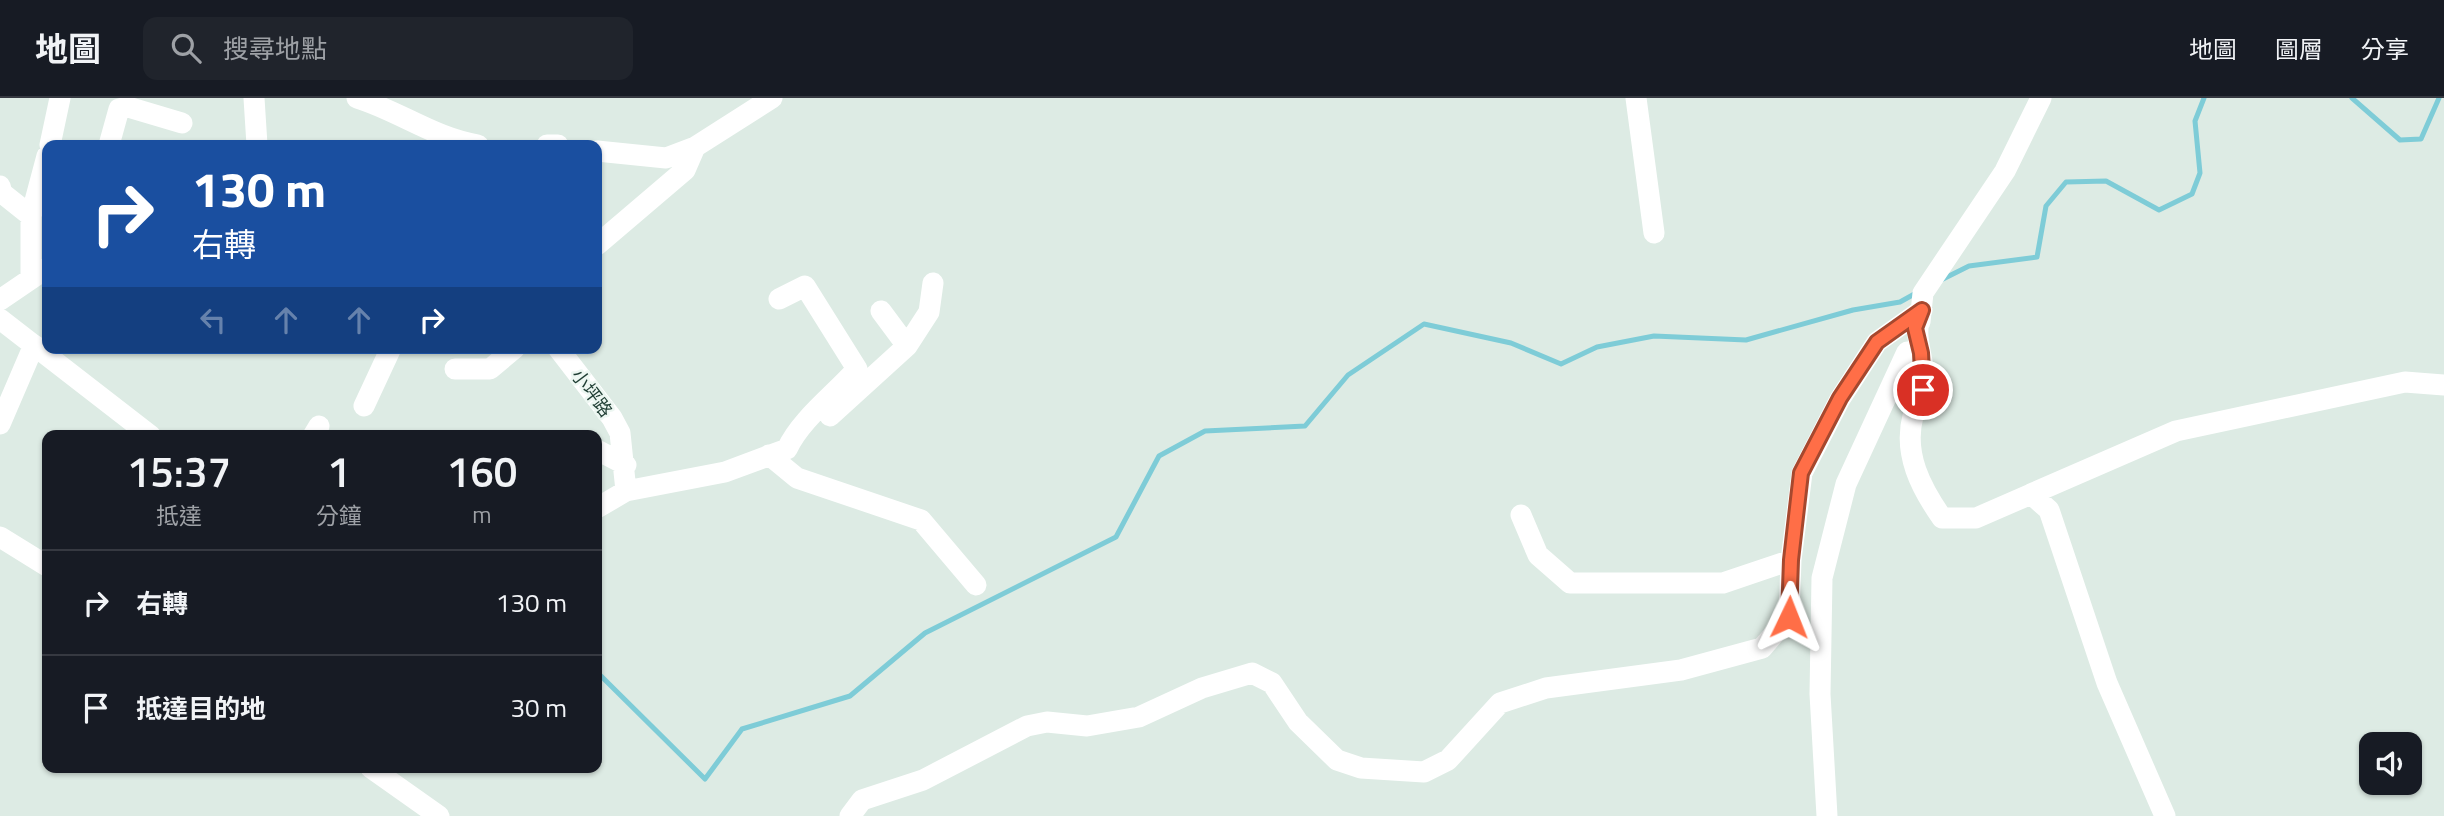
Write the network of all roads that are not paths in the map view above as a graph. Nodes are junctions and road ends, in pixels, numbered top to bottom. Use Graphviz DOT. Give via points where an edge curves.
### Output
graph roads {
  1 [pos="60,98"];
  2 [pos="254,98"];
  3 [pos="357,98"];
  4 [pos="772,98"];
  5 [pos="1636,98"];
  6 [pos="2041,98"];
  7 [pos="182,123"];
  8 [pos="51,140"];
  9 [pos="110,140"];
  10 [pos="257,140"];
  11 [pos="453,140"];
  12 [pos="695,147"];
  13 [pos="602,152"];
  14 [pos="42,175"];
  15 [pos="0,186"];
  16 [pos="31,216"];
  17 [pos="1654,233"];
  18 [pos="602,241"];
  19 [pos="39,273"];
  20 [pos="933,283"];
  21 [pos="779,299"];
  22 [pos="0,300"];
  23 [pos="1922,309"];
  24 [pos="881,311"];
  25 [pos="0,319"];
  26 [pos="34,345"];
  27 [pos="907,346"];
  28 [pos="42,351"];
  29 [pos="1907,352"];
  30 [pos="46,354"];
  31 [pos="388,354"];
  32 [pos="508,354"];
  33 [pos="563,354"];
  34 [pos="455,369"];
  35 [pos="2444,385"];
  36 [pos="364,406"];
  37 [pos="0,424"];
  38 [pos="143,430"];
  39 [pos="778,452"];
  40 [pos="602,453"];
  41 [pos="625,466"];
  42 [pos="626,491"];
  43 [pos="2031,494"];
  44 [pos="602,505"];
  45 [pos="1521,515"];
  46 [pos="0,537"];
  47 [pos="1791,560"];
  48 [pos="42,563"];
  49 [pos="976,584"];
  50 [pos="377,773"];
  51 [pos="439,816"];
  52 [pos="850,816"];
  53 [pos="1827,816"];
  54 [pos="2165,816"];
  1 -- 8 [label="street"];
  2 -- 10 [label="street"];
  3 -- 11 [label="street"];
  4 -- 12 [label="street"];
  5 -- 17 [label="street"];
  6 -- 23 [label="street" via="2005,171 1937,272"];
  7 -- 9 [label="street" via="128,107 119,109"];
  12 -- 13 [label="street" via="666,158"];
  12 -- 18 [label="street" via="685,170"];
  14 -- 16 [label="street"];
  15 -- 16 [label="street" via="2,193"];
  16 -- 19 [label="street"];
  19 -- 22 [label="street"];
  20 -- 27 [label="street" via="929,312"];
  21 -- 39 [label="street" via="805,286 856,369"];
  23 -- 43 [label="street" via="1915,328 1923,390 1913,418 1913,461 1920,486 1942,518 1976,518"];
  23 -- 47 [label="street" via="1877,342 1840,398 1801,473"];
  24 -- 27 [label="street"];
  25 -- 26 [label="street"];
  26 -- 28 [label="street"];
  26 -- 37 [label="street"];
  27 -- 39 [label="street" via="875,378"];
  29 -- 53 [label="street" via="1846,484 1822,578 1820,694"];
  30 -- 38 [label="street"];
  31 -- 36 [label="street"];
  32 -- 34 [label="street" via="490,369"];
  33 -- 41 [label="street, 小坪路" via="612,418 620,433"];
  35 -- 43 [label="street" via="2405,382 2176,431"];
  39 -- 42 [label="street" via="725,472"];
  39 -- 49 [label="street" via="797,478 921,520"];
  40 -- 41 [label="street"];
  41 -- 42 [label="street, 小坪路"];
  42 -- 44 [label="street"];
  43 -- 54 [label="street" via="2049,510 2107,683"];
  45 -- 47 [label="street" via="1538,555 1570,583 1723,583"];
  46 -- 48 [label="street"];
  47 -- 52 [label="street" via="1789,617 1762,648 1681,670 1546,688 1500,703 1448,760 1424,772 1361,768 1337,760 1298,722 1272,683 1252,673 1202,688 1139,717 1087,726 1047,722 1027,726 923,780 862,800"];
  50 -- 51 [label="street"];
}
